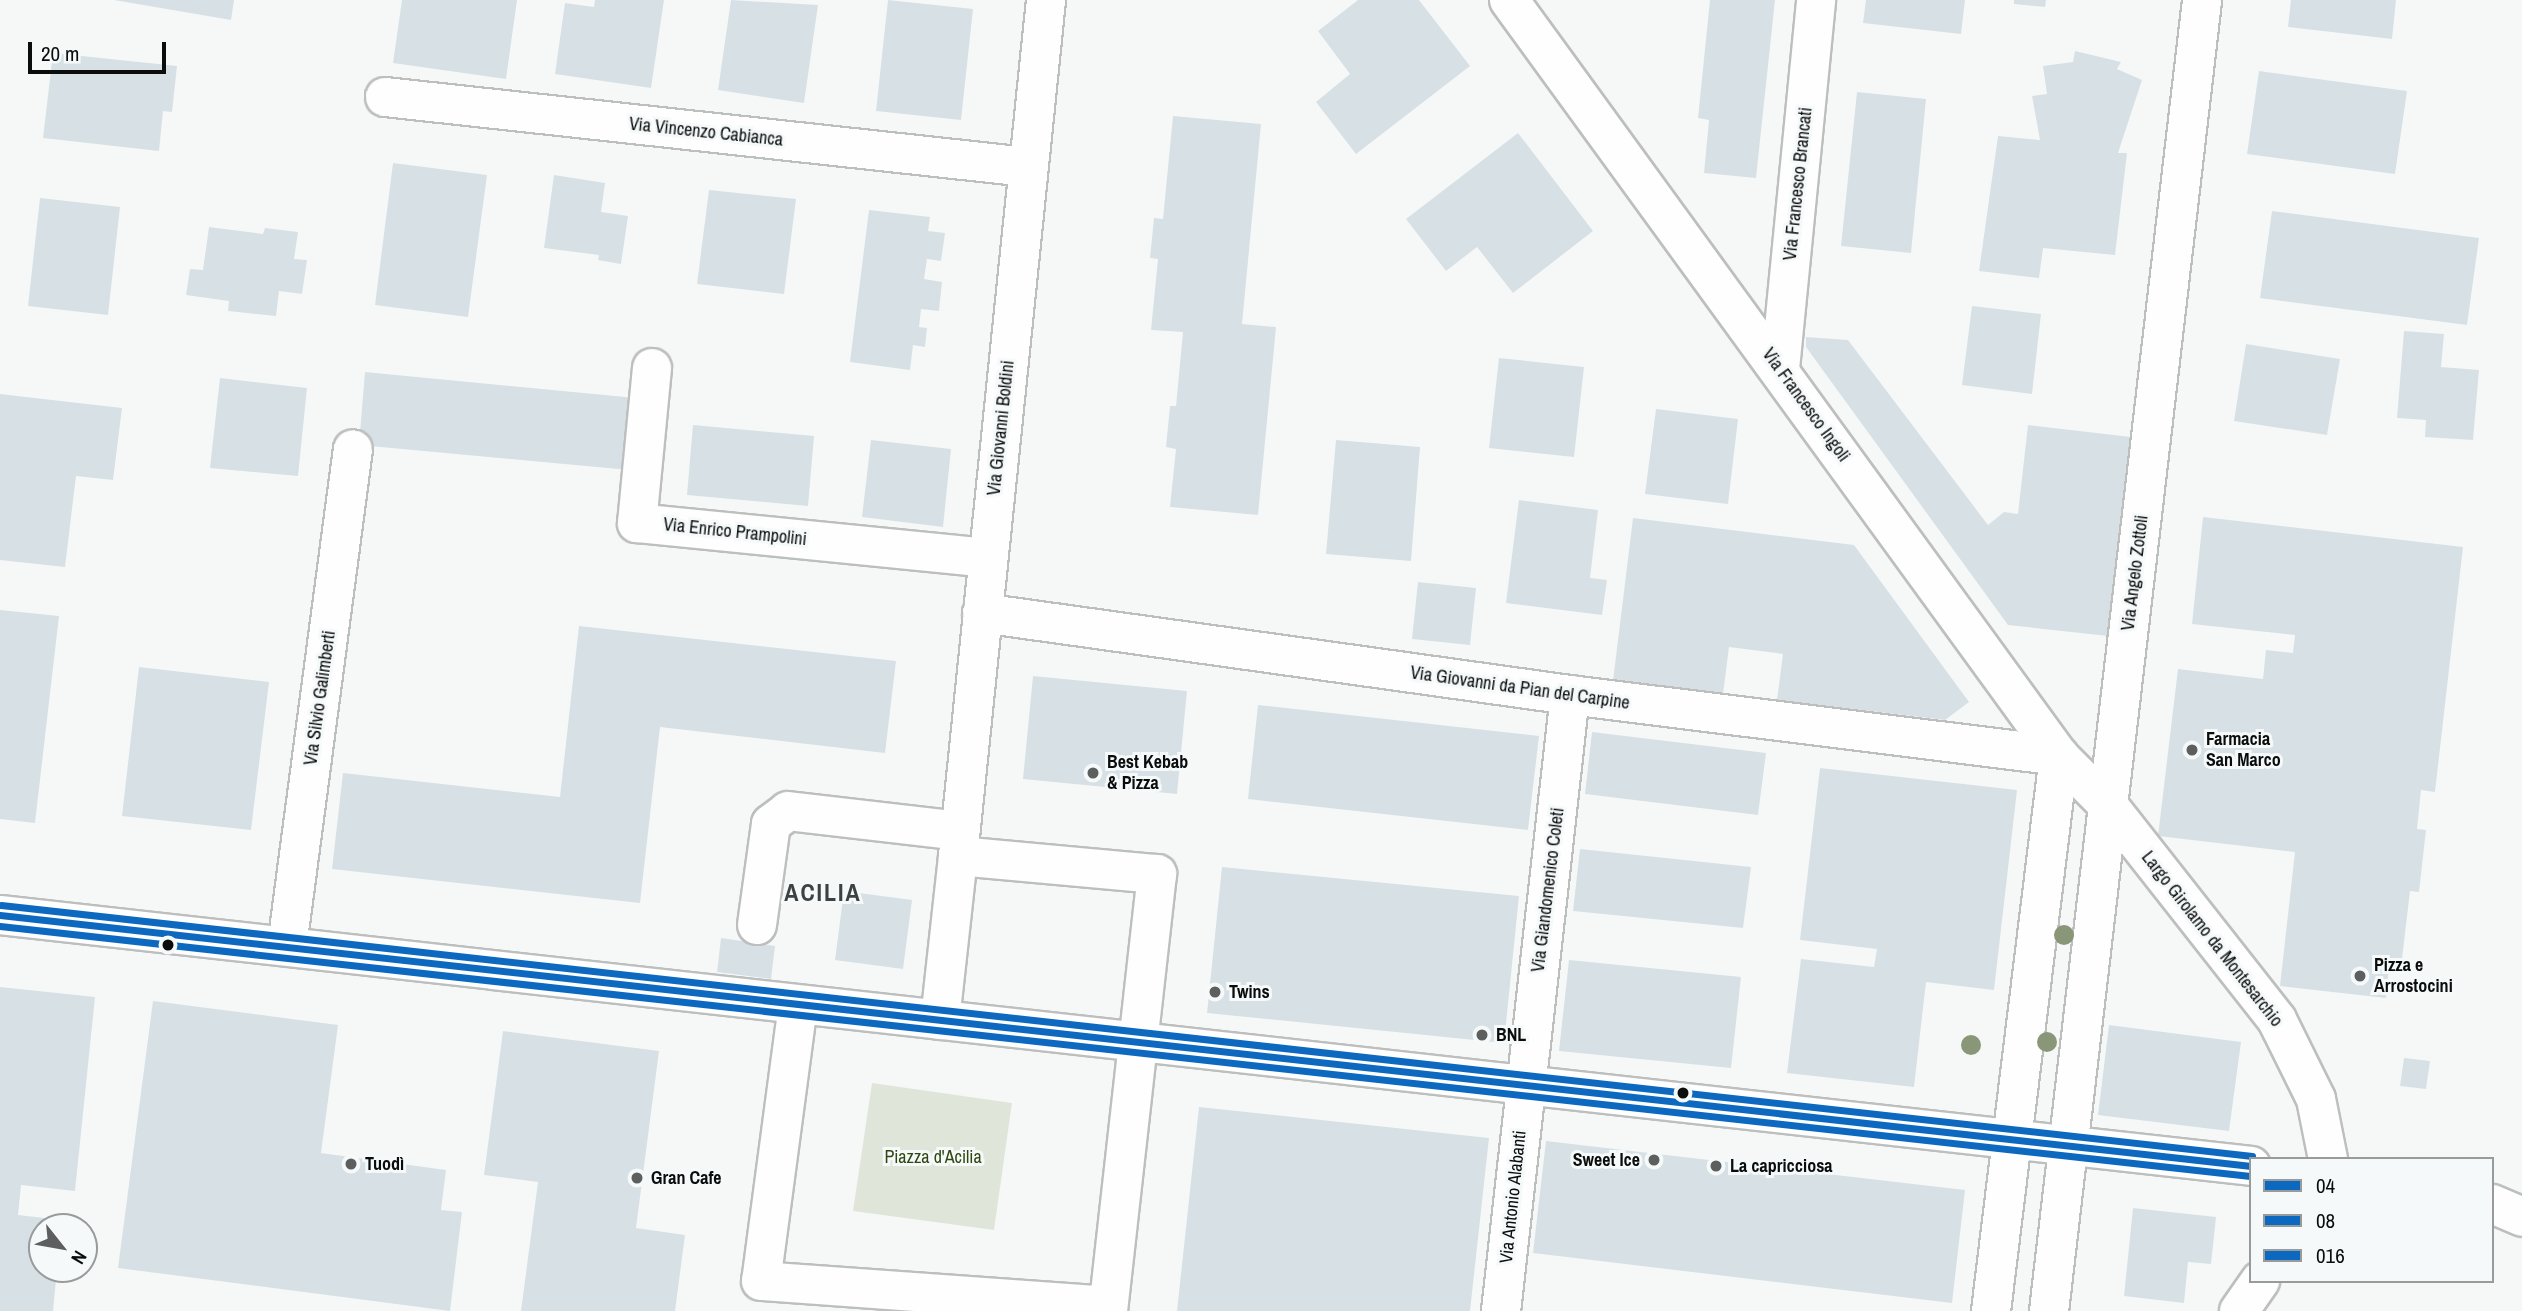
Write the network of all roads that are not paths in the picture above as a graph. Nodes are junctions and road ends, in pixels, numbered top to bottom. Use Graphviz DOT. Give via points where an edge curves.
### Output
graph roads {
  1 [pos="1046,0"];
  2 [pos="1509,0"];
  3 [pos="1816,0"];
  4 [pos="2202,0"];
  5 [pos="385,97"];
  6 [pos="1027,167"];
  7 [pos="652,368"];
  8 [pos="1780,369"];
  9 [pos="354,449"];
  10 [pos="988,558"];
  11 [pos="982,613"];
  12 [pos="1570,695"];
  13 [pos="2059,755"];
  14 [pos="2109,805"];
  15 [pos="959,843"];
  16 [pos="0,915"];
  17 [pos="757,925"];
  18 [pos="287,946"];
  19 [pos="798,1005"];
  20 [pos="940,1020"];
  21 [pos="1136,1042"];
  22 [pos="1525,1084"];
  23 [pos="2012,1139"];
  24 [pos="2070,1145"];
  25 [pos="2328,1157"];
  26 [pos="2249,1166"];
  27 [pos="2522,1189"];
  28 [pos="2494,1191"];
  29 [pos="2494,1205"];
  30 [pos="2522,1217"];
  31 [pos="2259,1283"];
  32 [pos="758,1296"];
  33 [pos="1108,1308"];
  34 [pos="1501,1311"];
  35 [pos="1991,1311"];
  36 [pos="2049,1311"];
  37 [pos="2239,1311"];
  1 -- 6 [label="street, Via Giovanni Boldini"];
  2 -- 8 [label="street, Via Francesco Ingoli"];
  3 -- 8 [label="street, Via Francesco Brancati"];
  4 -- 14 [label="street, Via Angelo Zottoli"];
  5 -- 6 [label="street, Via Vincenzo Cabianca"];
  6 -- 10 [label="street, Via Giovanni Boldini"];
  7 -- 10 [label="street, Via Enrico Prampolini" via="637,523"];
  8 -- 13 [label="street, Via Francesco Ingoli"];
  9 -- 18 [label="street, Via Silvio Galimberti"];
  10 -- 11 [label="street, Via Giovanni Boldini"];
  11 -- 12 [label="street, Via Giovanni da Pian del Carpine"];
  11 -- 15 [label="street, Via Giovanni Boldini"];
  12 -- 13 [label="street, Via Giovanni da Pian del Carpine"];
  12 -- 22 [label="street, Via Giandomenico Coleti"];
  13 -- 14 [label="street, Via Francesco Ingoli"];
  13 -- 23 [label="street"];
  14 -- 24 [label="street, Via Angelo Zottoli"];
  14 -- 25 [label="street, Largo Girolamo da Montesarchio" via="2277,1020 2316,1099"];
  15 -- 17 [label="street" via="788,811 771,824"];
  15 -- 20 [label="street, Via Giovanni Boldini"];
  15 -- 21 [label="street" via="1157,874"];
  16 -- 18 [label="street"];
  18 -- 19 [label="street"];
  19 -- 20 [label="street"];
  19 -- 32 [label="street"];
  20 -- 21 [label="street"];
  21 -- 22 [label="street"];
  21 -- 33 [label="street"];
  22 -- 23 [label="street"];
  22 -- 34 [label="street, Via Antonio Alabanti"];
  23 -- 24 [label="street"];
  23 -- 35 [label="street"];
  24 -- 26 [label="street"];
  24 -- 36 [label="street, Via Angelo Zottoli"];
  27 -- 28 [label="street"];
  29 -- 30 [label="street"];
  31 -- 37 [label="street"];
  32 -- 33 [label="street"];
}
